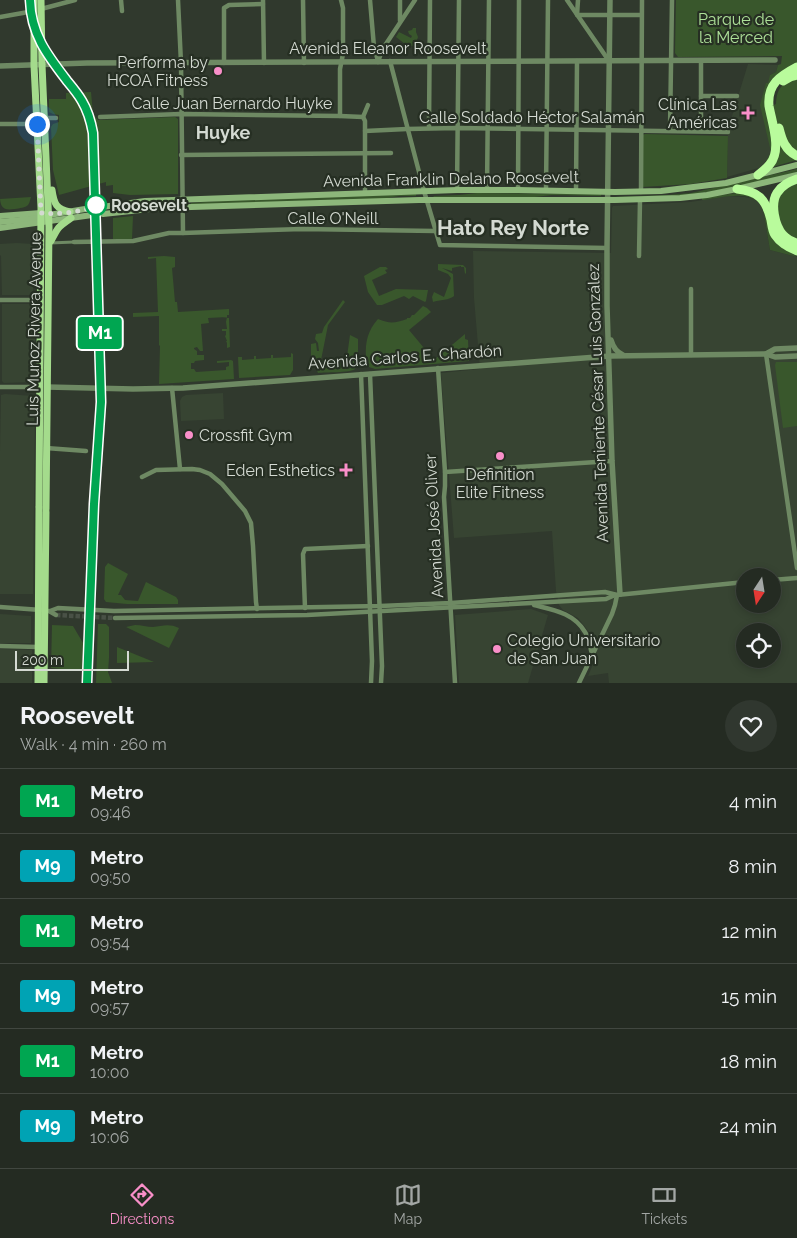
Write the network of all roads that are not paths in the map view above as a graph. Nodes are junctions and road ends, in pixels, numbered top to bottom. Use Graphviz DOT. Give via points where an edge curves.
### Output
graph roads {
  1 [pos="34,0"];
  2 [pos="42,0"];
  3 [pos="75,0"];
  4 [pos="121,0"];
  5 [pos="178,0"];
  6 [pos="303,0"];
  7 [pos="341,0"];
  8 [pos="370,0"];
  9 [pos="400,0"];
  10 [pos="415,0"];
  11 [pos="430,0"];
  12 [pos="459,0"];
  13 [pos="489,0"];
  14 [pos="519,0"];
  15 [pos="548,0"];
  16 [pos="567,0"];
  17 [pos="578,0"];
  18 [pos="610,0"];
  19 [pos="642,0"];
  20 [pos="672,0"];
  21 [pos="263,2"];
  22 [pos="37,10"];
  23 [pos="122,11"];
  24 [pos="577,15"];
  25 [pos="610,15"];
  26 [pos="641,16"];
  27 [pos="0,17"];
  28 [pos="400,22"];
  29 [pos="609,60"];
  30 [pos="671,60"];
  31 [pos="775,60"];
  32 [pos="390,61"];
  33 [pos="429,61"];
  34 [pos="458,61"];
  35 [pos="488,61"];
  36 [pos="519,61"];
  37 [pos="548,61"];
  38 [pos="577,61"];
  39 [pos="641,61"];
  40 [pos="701,61"];
  41 [pos="341,62"];
  42 [pos="378,62"];
  43 [pos="181,63"];
  44 [pos="224,63"];
  45 [pos="264,63"];
  46 [pos="304,63"];
  47 [pos="34,65"];
  48 [pos="42,65"];
  49 [pos="0,66"];
  50 [pos="797,67"];
  51 [pos="797,75"];
  52 [pos="701,96"];
  53 [pos="737,96"];
  54 [pos="368,105"];
  55 [pos="181,114"];
  56 [pos="340,116"];
  57 [pos="100,117"];
  58 [pos="45,118"];
  59 [pos="56,118"];
  60 [pos="363,118"];
  61 [pos="0,124"];
  62 [pos="37,124"];
  63 [pos="429,128"];
  64 [pos="457,128"];
  65 [pos="407,129"];
  66 [pos="488,129"];
  67 [pos="518,129"];
  68 [pos="547,129"];
  69 [pos="577,130"];
  70 [pos="608,130"];
  71 [pos="640,130"];
  72 [pos="670,130"];
  73 [pos="365,131"];
  74 [pos="701,131"];
  75 [pos="728,132"];
  76 [pos="392,153"];
  77 [pos="366,154"];
  78 [pos="181,155"];
  79 [pos="797,156"];
  80 [pos="797,165"];
  81 [pos="48,171"];
  82 [pos="758,175"];
  83 [pos="797,177"];
  84 [pos="737,189"];
  85 [pos="457,190"];
  86 [pos="487,190"];
  87 [pos="518,190"];
  88 [pos="546,190"];
  89 [pos="424,191"];
  90 [pos="576,191"];
  91 [pos="608,191"];
  92 [pos="641,192"];
  93 [pos="365,193"];
  94 [pos="182,200"];
  95 [pos="426,200"];
  96 [pos="608,200"];
  97 [pos="640,200"];
  98 [pos="182,208"];
  99 [pos="91,212"];
  100 [pos="71,215"];
  101 [pos="0,216"];
  102 [pos="41,218"];
  103 [pos="49,218"];
  104 [pos="0,222"];
  105 [pos="0,228"];
  106 [pos="435,231"];
  107 [pos="182,233"];
  108 [pos="74,242"];
  109 [pos="49,243"];
  110 [pos="797,243"];
  111 [pos="607,248"];
  112 [pos="797,251"];
  113 [pos="639,256"];
  114 [pos="691,289"];
  115 [pos="0,300"];
  116 [pos="40,300"];
  117 [pos="609,334"];
  118 [pos="797,348"];
  119 [pos="766,354"];
  120 [pos="691,355"];
  121 [pos="610,356"];
  122 [pos="625,356"];
  123 [pos="797,356"];
  124 [pos="438,368"];
  125 [pos="361,374"];
  126 [pos="370,374"];
  127 [pos="0,387"];
  128 [pos="43,387"];
  129 [pos="172,388"];
  130 [pos="46,448"];
  131 [pos="86,451"];
  132 [pos="612,461"];
  133 [pos="180,469"];
  134 [pos="445,472"];
  135 [pos="142,477"];
  136 [pos="42,509"];
  137 [pos="368,546"];
  138 [pos="797,568"];
  139 [pos="797,578"];
  140 [pos="781,579"];
  141 [pos="736,583"];
  142 [pos="618,594"];
  143 [pos="529,604"];
  144 [pos="370,606"];
  145 [pos="380,606"];
  146 [pos="451,606"];
  147 [pos="0,607"];
  148 [pos="257,608"];
  149 [pos="305,608"];
  150 [pos="44,610"];
  151 [pos="380,612"];
  152 [pos="370,613"];
  153 [pos="56,616"];
  154 [pos="115,618"];
  155 [pos="0,646"];
  156 [pos="38,647"];
  157 [pos="592,654"];
  158 [pos="382,658"];
  159 [pos="372,659"];
  160 [pos="38,683"];
  161 [pos="44,683"];
  162 [pos="371,683"];
  163 [pos="381,683"];
  164 [pos="455,683"];
  165 [pos="579,683"];
  1 -- 22 [label="main road, Luis Munoz Rivera Avenue"];
  2 -- 22 [label="main road, Luis Munoz Rivera Avenue"];
  3 -- 22 [label="street"];
  4 -- 23 [label="street"];
  5 -- 43 [label="street"];
  6 -- 46 [label="street"];
  7 -- 41 [label="street"];
  8 -- 42 [label="street"];
  9 -- 28 [label="street"];
  10 -- 28 [label="street"];
  11 -- 33 [label="street"];
  12 -- 34 [label="street"];
  13 -- 35 [label="street"];
  14 -- 36 [label="street"];
  15 -- 37 [label="street"];
  16 -- 24 [label="street"];
  17 -- 24 [label="street"];
  18 -- 25 [label="street, Avenida Teniente César Luis González"];
  19 -- 26 [label="street"];
  20 -- 30 [label="street"];
  21 -- 44 [label="street" via="224,8"];
  21 -- 45 [label="street"];
  22 -- 27 [label="street"];
  22 -- 47 [label="main road, Luis Munoz Rivera Avenue"];
  22 -- 48 [label="main road, Luis Munoz Rivera Avenue"];
  24 -- 25 [label="street"];
  24 -- 29 [label="street"];
  25 -- 26 [label="street"];
  25 -- 29 [label="street, Avenida Teniente César Luis González"];
  26 -- 39 [label="street"];
  28 -- 42 [label="street"];
  29 -- 38 [label="street, Avenida Eleanor Roosevelt"];
  29 -- 39 [label="street, Avenida Eleanor Roosevelt"];
  29 -- 70 [label="street, Avenida Teniente César Luis González"];
  30 -- 39 [label="street, Avenida Eleanor Roosevelt"];
  30 -- 40 [label="street, Avenida Eleanor Roosevelt"];
  30 -- 72 [label="street"];
  31 -- 40 [label="street, Avenida Eleanor Roosevelt"];
  32 -- 33 [label="street, Avenida Eleanor Roosevelt"];
  32 -- 42 [label="street, Avenida Eleanor Roosevelt"];
  32 -- 65 [label="street"];
  33 -- 34 [label="street, Avenida Eleanor Roosevelt"];
  33 -- 63 [label="street"];
  34 -- 35 [label="street, Avenida Eleanor Roosevelt"];
  34 -- 64 [label="street"];
  35 -- 36 [label="street, Avenida Eleanor Roosevelt"];
  35 -- 66 [label="street"];
  36 -- 37 [label="street, Avenida Eleanor Roosevelt"];
  36 -- 67 [label="street"];
  37 -- 38 [label="street, Avenida Eleanor Roosevelt"];
  37 -- 68 [label="street"];
  38 -- 69 [label="street"];
  39 -- 71 [label="street"];
  40 -- 52 [label="street"];
  41 -- 42 [label="street, Avenida Eleanor Roosevelt"];
  41 -- 46 [label="street, Avenida Eleanor Roosevelt"];
  41 -- 56 [label="street"];
  43 -- 44 [label="street, Avenida Eleanor Roosevelt"];
  43 -- 48 [label="street, Avenida Eleanor Roosevelt"];
  43 -- 55 [label="street"];
  44 -- 45 [label="street, Avenida Eleanor Roosevelt"];
  45 -- 46 [label="street, Avenida Eleanor Roosevelt"];
  47 -- 48 [label="street, Avenida Eleanor Roosevelt"];
  47 -- 49 [label="street, Avenida Eleanor Roosevelt"];
  47 -- 62 [label="main road, Luis Munoz Rivera Avenue"];
  48 -- 58 [label="main road, Luis Munoz Rivera Avenue"];
  50 -- 82 [label="highway" via="784,74 772,87 768,101 776,152 770,164"];
  51 -- 79 [label="highway" via="780,84 773,102 784,144"];
  52 -- 53 [label="street"];
  52 -- 74 [label="street"];
  54 -- 60 [label="street"];
  55 -- 56 [label="street, Calle Juan Bernardo Huyke"];
  55 -- 57 [label="street, Calle Juan Bernardo Huyke"];
  55 -- 78 [label="street"];
  56 -- 60 [label="street, Calle Juan Bernardo Huyke"];
  58 -- 59 [label="street"];
  58 -- 81 [label="main road, Luis Munoz Rivera Avenue"];
  60 -- 73 [label="street"];
  61 -- 62 [label="street"];
  62 -- 102 [label="main road, Luis Munoz Rivera Avenue"];
  63 -- 64 [label="street, Calle Soldado Héctor Salamán"];
  63 -- 65 [label="street, Calle Soldado Héctor Salamán"];
  64 -- 66 [label="street, Calle Soldado Héctor Salamán"];
  64 -- 85 [label="street"];
  65 -- 73 [label="street, Calle Soldado Héctor Salamán"];
  65 -- 89 [label="street"];
  66 -- 67 [label="street, Calle Soldado Héctor Salamán"];
  66 -- 86 [label="street"];
  67 -- 68 [label="street, Calle Soldado Héctor Salamán"];
  67 -- 87 [label="street"];
  68 -- 69 [label="street, Calle Soldado Héctor Salamán"];
  68 -- 88 [label="street"];
  69 -- 70 [label="street, Calle Soldado Héctor Salamán"];
  69 -- 90 [label="street"];
  70 -- 71 [label="street, Calle Soldado Héctor Salamán"];
  70 -- 91 [label="street, Avenida Teniente César Luis González"];
  71 -- 72 [label="street, Calle Soldado Héctor Salamán"];
  71 -- 92 [label="street"];
  72 -- 74 [label="street, Calle Soldado Héctor Salamán"];
  73 -- 77 [label="street"];
  74 -- 75 [label="street, Calle Soldado Héctor Salamán"];
  76 -- 77 [label="street"];
  77 -- 78 [label="street"];
  77 -- 93 [label="street"];
  78 -- 94 [label="street"];
  80 -- 82 [label="main road, Avenida Franklin Delano Roosevelt"];
  81 -- 100 [label="main road" via="54,202"];
  81 -- 103 [label="main road, Luis Munoz Rivera Avenue"];
  82 -- 92 [label="main road, Avenida Franklin Delano Roosevelt" via="701,187"];
  83 -- 84 [label="main road, Avenida Franklin Delano Roosevelt"];
  83 -- 110 [label="highway" via="779,191 774,206 780,231 788,240"];
  84 -- 97 [label="main road, Avenida Franklin Delano Roosevelt" via="708,195"];
  84 -- 112 [label="highway" via="752,192 764,201 776,237"];
  85 -- 86 [label="main road, Avenida Franklin Delano Roosevelt"];
  85 -- 89 [label="main road, Avenida Franklin Delano Roosevelt"];
  86 -- 87 [label="main road, Avenida Franklin Delano Roosevelt"];
  87 -- 88 [label="main road, Avenida Franklin Delano Roosevelt"];
  88 -- 90 [label="main road, Avenida Franklin Delano Roosevelt"];
  89 -- 93 [label="main road, Avenida Franklin Delano Roosevelt"];
  89 -- 95 [label="street"];
  90 -- 91 [label="main road, Avenida Franklin Delano Roosevelt"];
  91 -- 92 [label="main road, Avenida Franklin Delano Roosevelt"];
  91 -- 96 [label="street, Avenida Teniente César Luis González"];
  93 -- 94 [label="main road, Avenida Franklin Delano Roosevelt"];
  94 -- 98 [label="street"];
  94 -- 98 [label="main road, Avenida Franklin Delano Roosevelt" via="146,200 102,210"];
  95 -- 96 [label="main road, Avenida Franklin Delano Roosevelt"];
  95 -- 98 [label="main road, Avenida Franklin Delano Roosevelt"];
  95 -- 106 [label="street"];
  96 -- 97 [label="main road, Avenida Franklin Delano Roosevelt"];
  96 -- 111 [label="street, Avenida Teniente César Luis González"];
  97 -- 113 [label="street"];
  98 -- 107 [label="street"];
  99 -- 100 [label="main road"];
  100 -- 103 [label="main road"];
  100 -- 109 [label="main road"];
  101 -- 102 [label="main road"];
  102 -- 103 [label="main road"];
  102 -- 104 [label="main road"];
  102 -- 105 [label="main road"];
  102 -- 116 [label="main road, Luis Munoz Rivera Avenue"];
  103 -- 109 [label="main road, Luis Munoz Rivera Avenue"];
  106 -- 107 [label="street, Calle O'Neill"];
  106 -- 111 [label="street" via="442,246"];
  107 -- 108 [label="street, Calle O'Neill" via="133,241"];
  108 -- 109 [label="street, Calle O'Neill"];
  109 -- 128 [label="main road, Luis Munoz Rivera Avenue"];
  111 -- 117 [label="street, Avenida Teniente César Luis González"];
  114 -- 120 [label="street"];
  115 -- 116 [label="street"];
  116 -- 128 [label="main road, Luis Munoz Rivera Avenue"];
  117 -- 121 [label="street, Avenida Teniente César Luis González"];
  117 -- 122 [label="street" via="614,349"];
  118 -- 119 [label="street, Avenida Carlos E. Chardón" via="775,349"];
  119 -- 120 [label="street, Avenida Carlos E. Chardón"];
  119 -- 123 [label="street, Avenida Carlos E. Chardón"];
  119 -- 138 [label="street"];
  120 -- 122 [label="street, Avenida Carlos E. Chardón"];
  121 -- 122 [label="street, Avenida Carlos E. Chardón"];
  121 -- 124 [label="street, Avenida Carlos E. Chardón"];
  121 -- 132 [label="street, Avenida Teniente César Luis González"];
  124 -- 126 [label="street, Avenida Carlos E. Chardón"];
  124 -- 134 [label="street, Avenida José Oliver"];
  125 -- 126 [label="street, Avenida Carlos E. Chardón"];
  125 -- 129 [label="street, Avenida Carlos E. Chardón"];
  125 -- 137 [label="street"];
  126 -- 145 [label="street"];
  127 -- 128 [label="street"];
  128 -- 129 [label="street, Avenida Carlos E. Chardón"];
  128 -- 130 [label="main road, Luis Munoz Rivera Avenue"];
  128 -- 136 [label="main road, Luis Munoz Rivera Avenue"];
  129 -- 133 [label="street"];
  130 -- 131 [label="street"];
  130 -- 136 [label="main road, Luis Munoz Rivera Avenue"];
  132 -- 134 [label="street"];
  132 -- 142 [label="street, Avenida Teniente César Luis González"];
  133 -- 135 [label="street" via="156,470"];
  133 -- 148 [label="street" via="200,470 214,476 247,515 252,526"];
  134 -- 146 [label="street, Avenida José Oliver"];
  136 -- 150 [label="main road, Luis Munoz Rivera Avenue"];
  137 -- 144 [label="street"];
  137 -- 149 [label="street" via="305,549"];
  139 -- 140 [label="street"];
  141 -- 142 [label="street"];
  142 -- 143 [label="street" via="606,599"];
  142 -- 146 [label="street" via="605,592"];
  142 -- 157 [label="street, Avenida Teniente César Luis González"];
  143 -- 146 [label="street"];
  143 -- 157 [label="street" via="566,613 576,620 586,632"];
  144 -- 145 [label="street"];
  144 -- 149 [label="street"];
  144 -- 152 [label="street"];
  145 -- 146 [label="street"];
  145 -- 151 [label="street"];
  146 -- 151 [label="street"];
  146 -- 164 [label="street, Avenida José Oliver"];
  147 -- 150 [label="street"];
  148 -- 149 [label="street"];
  148 -- 150 [label="street"];
  150 -- 153 [label="street"];
  150 -- 156 [label="main road, Luis Munoz Rivera Avenue"];
  150 -- 161 [label="main road, Luis Munoz Rivera Avenue"];
  151 -- 152 [label="street"];
  151 -- 158 [label="street"];
  152 -- 154 [label="street"];
  152 -- 159 [label="street"];
  155 -- 156 [label="street"];
  156 -- 160 [label="main road, Luis Munoz Rivera Avenue"];
  157 -- 165 [label="street, Avenida Teniente César Luis González"];
  158 -- 159 [label="street"];
  158 -- 163 [label="street"];
  159 -- 162 [label="street"];
}
